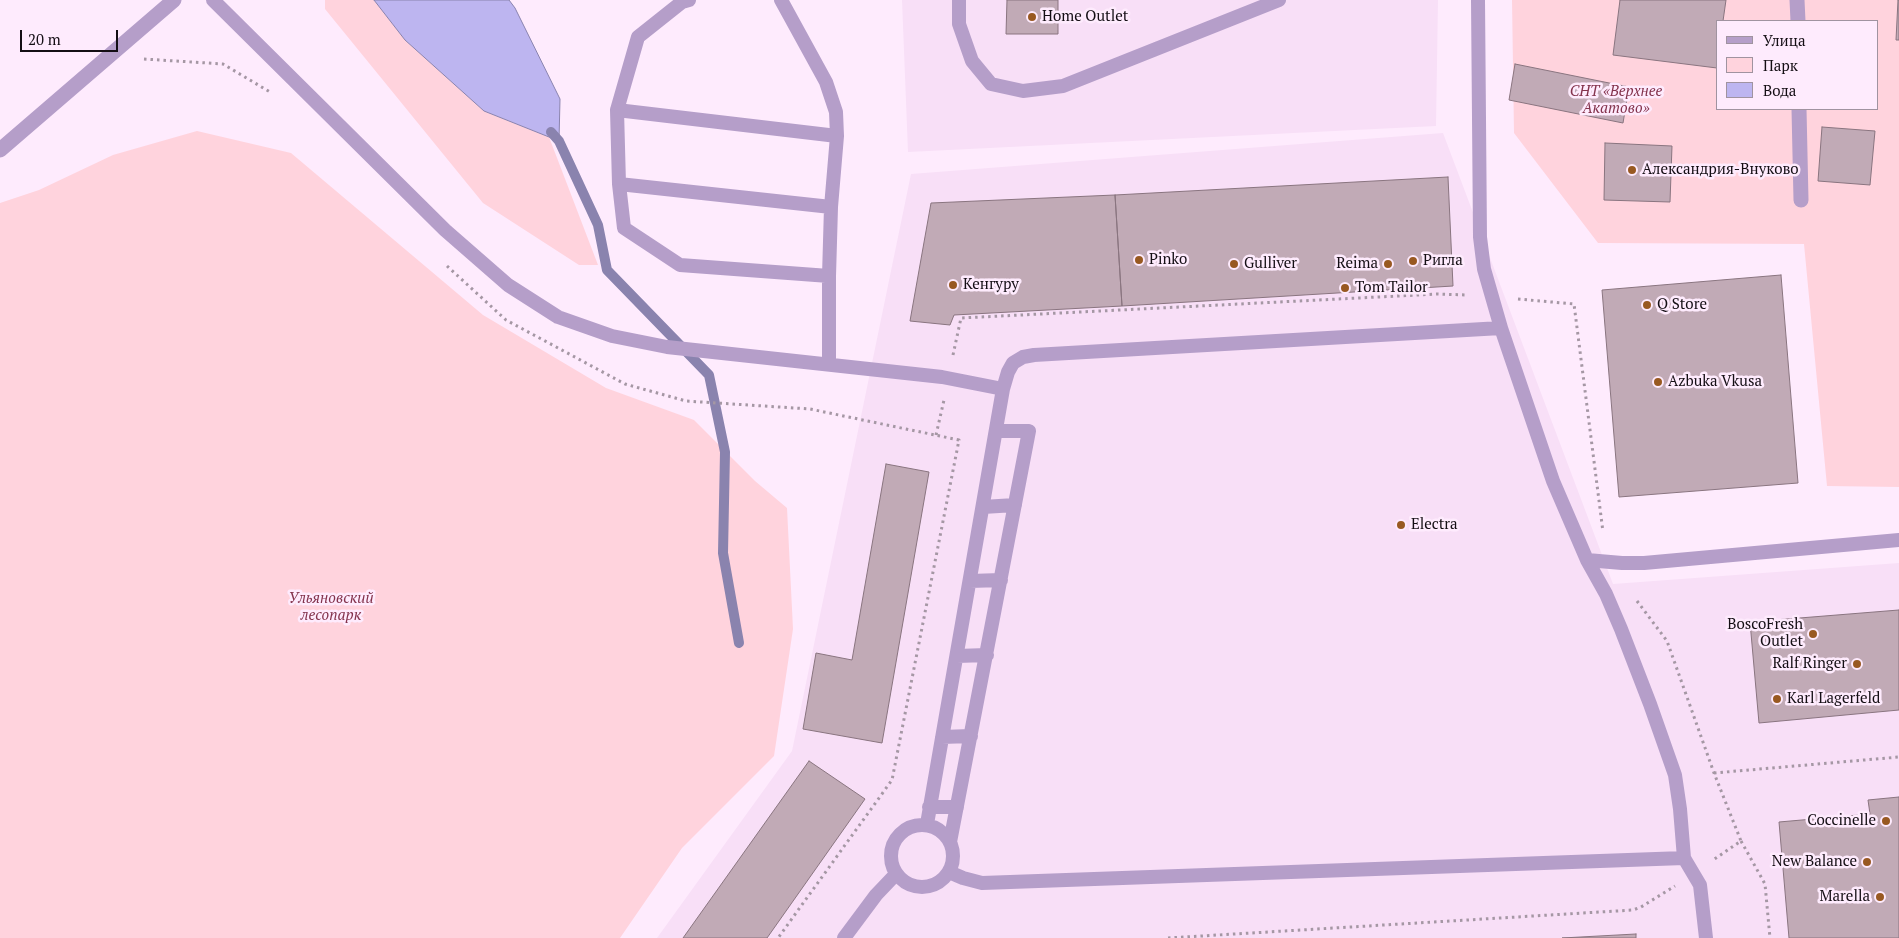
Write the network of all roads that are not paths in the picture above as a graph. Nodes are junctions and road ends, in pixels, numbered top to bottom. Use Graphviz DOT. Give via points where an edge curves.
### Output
graph roads {
  1 [pos="174,0"];
  2 [pos="213,0"];
  3 [pos="689,0"];
  4 [pos="781,0"];
  5 [pos="959,0"];
  6 [pos="1279,0"];
  7 [pos="1478,0"];
  8 [pos="1797,0"];
  9 [pos="1798,20"];
  10 [pos="617,110"];
  11 [pos="1799,110"];
  12 [pos="837,136"];
  13 [pos="0,150"];
  14 [pos="619,184"];
  15 [pos="1801,200"];
  16 [pos="831,207"];
  17 [pos="829,276"];
  18 [pos="1501,328"];
  19 [pos="830,364"];
  20 [pos="1003,389"];
  21 [pos="996,431"];
  22 [pos="1015,505"];
  23 [pos="983,507"];
  24 [pos="1899,540"];
  25 [pos="1587,560"];
  26 [pos="1001,580"];
  27 [pos="970,581"];
  28 [pos="987,655"];
  29 [pos="957,656"];
  30 [pos="971,736"];
  31 [pos="942,737"];
  32 [pos="929,807"];
  33 [pos="957,808"];
  34 [pos="927,824"];
  35 [pos="950,842"];
  36 [pos="1684,858"];
  37 [pos="949,872"];
  38 [pos="896,874"];
  39 [pos="844,938"];
  40 [pos="1706,938"];
  1 -- 13 [label="street"];
  2 -- 19 [label="lane" via="445,230 508,285 558,317 612,336 667,347"];
  3 -- 10 [label="lane" via="638,37"];
  4 -- 12 [label="lane" via="826,82 836,112"];
  5 -- 6 [label="lane" via="959,24 972,61 991,84 1023,92 1063,86"];
  7 -- 18 [label="lane" via="1480,238 1484,268"];
  8 -- 9 [label="street"];
  10 -- 12 [label="lane"];
  10 -- 14 [label="lane"];
  11 -- 15 [label="street"];
  12 -- 16 [label="lane"];
  14 -- 16 [label="lane"];
  14 -- 17 [label="lane" via="624,228 680,265"];
  16 -- 17 [label="lane"];
  17 -- 19 [label="lane"];
  18 -- 20 [label="lane" via="1034,355 1013,363"];
  18 -- 25 [label="lane" via="1553,481"];
  19 -- 20 [label="lane" via="948,378"];
  20 -- 21 [label="lane"];
  21 -- 22 [label="lane" via="1030,431"];
  21 -- 23 [label="lane"];
  22 -- 23 [label="lane"];
  22 -- 26 [label="lane"];
  23 -- 27 [label="lane"];
  24 -- 25 [label="lane" via="1644,563"];
  25 -- 36 [label="lane" via="1621,629 1675,775"];
  26 -- 27 [label="lane"];
  26 -- 28 [label="lane"];
  27 -- 29 [label="lane"];
  28 -- 29 [label="lane"];
  28 -- 30 [label="lane"];
  29 -- 31 [label="lane"];
  30 -- 31 [label="lane"];
  30 -- 33 [label="lane"];
  31 -- 32 [label="lane"];
  32 -- 33 [label="lane"];
  32 -- 34 [label="lane"];
  33 -- 35 [label="lane"];
  34 -- 35 [label="lane" via="937,827"];
  34 -- 38 [label="lane" via="906,828 895,839 890,851"];
  35 -- 37 [label="lane" via="954,852"];
  36 -- 37 [label="lane" via="982,883"];
  36 -- 40 [label="lane" via="1700,885"];
  37 -- 38 [label="lane" via="941,881 917,887 905,883"];
  38 -- 39 [label="lane" via="876,894"];
}
